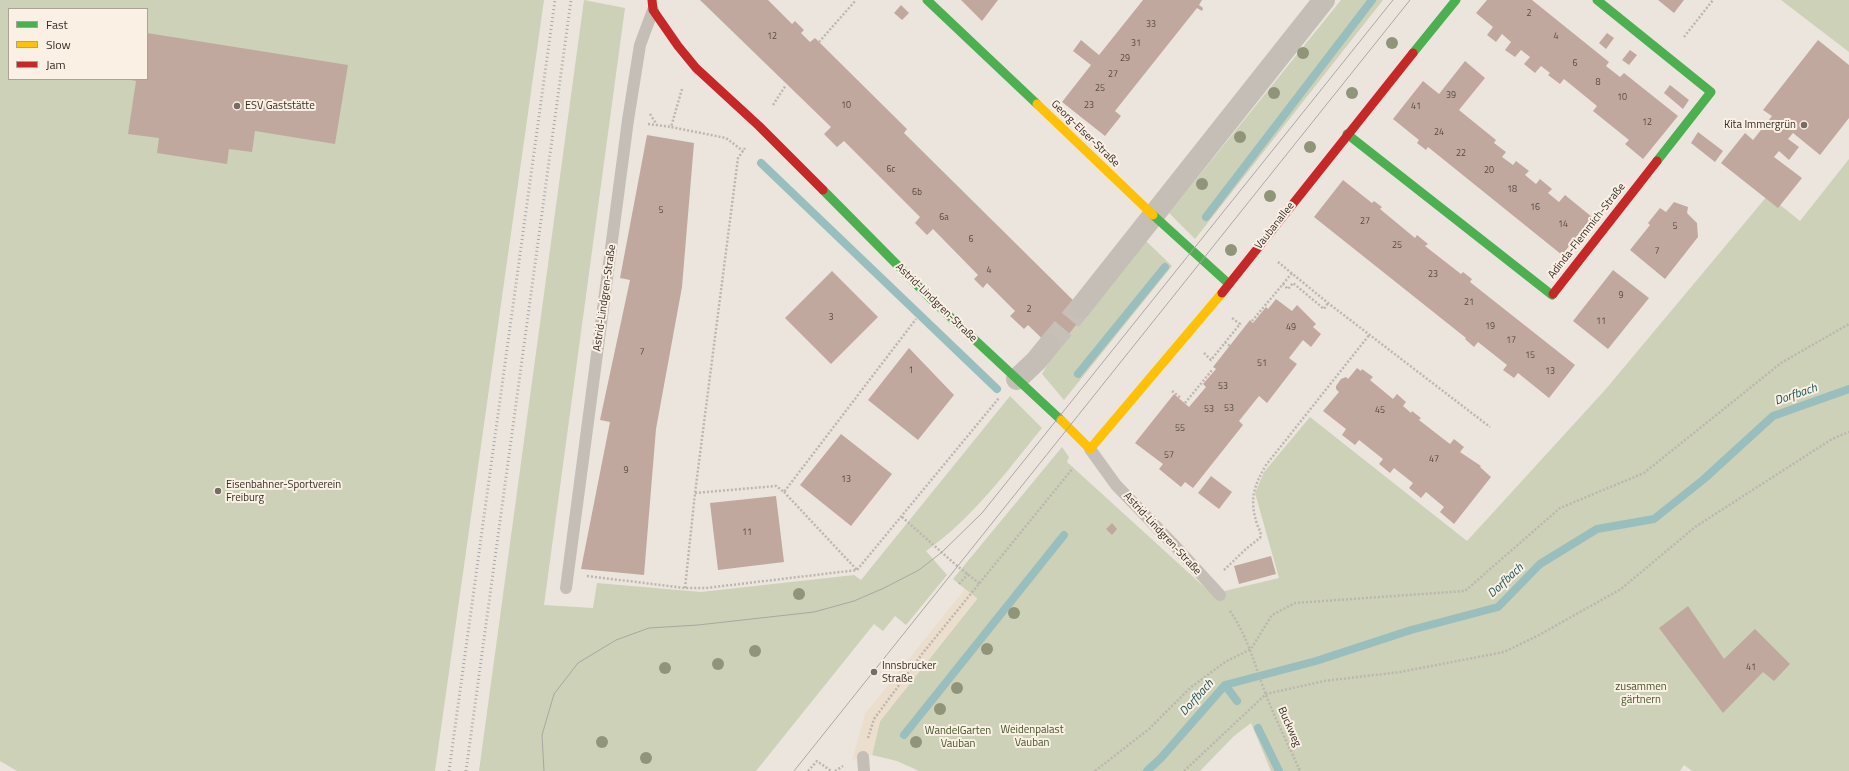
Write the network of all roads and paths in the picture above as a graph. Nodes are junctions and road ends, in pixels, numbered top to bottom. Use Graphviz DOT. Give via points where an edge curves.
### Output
graph roads {
  1 [pos="856,0"];
  2 [pos="927,0"];
  3 [pos="1324,0"];
  4 [pos="1456,0"];
  5 [pos="1597,0"];
  6 [pos="1713,0"];
  7 [pos="652,5"];
  8 [pos="820,42"];
  9 [pos="1668,57"];
  10 [pos="696,68"];
  11 [pos="759,126"];
  12 [pos="1347,134"];
  13 [pos="743,151"];
  14 [pos="1152,216"];
  15 [pos="1259,246"];
  16 [pos="1292,273"];
  17 [pos="1229,284"];
  18 [pos="1283,284"];
  19 [pos="1328,303"];
  20 [pos="1080,308"];
  21 [pos="1252,321"];
  22 [pos="912,324"];
  23 [pos="1849,324"];
  24 [pos="1238,327"];
  25 [pos="1370,334"];
  26 [pos="1225,342"];
  27 [pos="1049,345"];
  28 [pos="1231,347"];
  29 [pos="1214,357"];
  30 [pos="1213,369"];
  31 [pos="1017,379"];
  32 [pos="1185,403"];
  33 [pos="1490,427"];
  34 [pos="1849,432"];
  35 [pos="1090,449"];
  36 [pos="784,492"];
  37 [pos="695,493"];
  38 [pos="902,517"];
  39 [pos="857,570"];
  40 [pos="568,574"];
  41 [pos="968,574"];
  42 [pos="959,584"];
  43 [pos="980,584"];
  44 [pos="1210,584"];
  45 [pos="566,588"];
  46 [pos="686,588"];
  47 [pos="1220,595"];
  48 [pos="1251,649"];
  49 [pos="917,651"];
  50 [pos="922,654"];
  51 [pos="1266,694"];
  52 [pos="863,757"];
  53 [pos="808,771"];
  54 [pos="831,771"];
  55 [pos="864,771"];
  56 [pos="1094,771"];
  57 [pos="1184,771"];
  58 [pos="1300,771"];
  1 -- 8 [label="path"];
  2 -- 14 [label="street, Georg-Elser-Straße"];
  3 -- 14 [label="street"];
  4 -- 12 [label="street, Vaubanallee"];
  5 -- 9 [label="street, Adinda-Flemmich-Straße"];
  6 -- 9 [label="path"];
  7 -- 10 [label="street, Astrid-Lindgren-Straße" via="678,46"];
  7 -- 40 [label="lane, Astrid-Lindgren-Straße" via="640,45 628,120"];
  9 -- 12 [label="street, Adinda-Flemmich-Straße" via="1711,92 1552,295"];
  10 -- 11 [label="street, Astrid-Lindgren-Straße"];
  10 -- 13 [label="path" via="684,81 671,127 726,138"];
  11 -- 13 [label="path"];
  11 -- 31 [label="street, Astrid-Lindgren-Straße" via="931,299"];
  12 -- 15 [label="street, Vaubanallee"];
  13 -- 37 [label="path" via="738,158"];
  14 -- 17 [label="street, Georg-Elser-Straße"];
  14 -- 20 [label="street"];
  15 -- 16 [label="path"];
  15 -- 17 [label="street, Vaubanallee"];
  16 -- 18 [label="path"];
  16 -- 19 [label="path"];
  17 -- 35 [label="street, Vaubanallee"];
  18 -- 19 [label="path" via="1288,289 1293,283 1324,309"];
  18 -- 21 [label="path"];
  19 -- 25 [label="path"];
  22 -- 36 [label="path"];
  23 -- 48 [label="path" via="1781,363 1644,473 1560,508 1465,591 1295,603 1272,615"];
  24 -- 26 [label="path"];
  25 -- 33 [label="path"];
  25 -- 44 [label="path" via="1266,465 1254,485 1253,500 1260,538"];
  26 -- 28 [label="path"];
  26 -- 29 [label="path"];
  27 -- 31 [label="street"];
  30 -- 32 [label="path"];
  31 -- 35 [label="street, Astrid-Lindgren-Straße"];
  31 -- 38 [label="path" via="1003,392"];
  34 -- 51 [label="path" via="1832,438 1695,527 1622,589 1504,652 1400,672 1324,681"];
  35 -- 43 [label="path"];
  35 -- 44 [label="lane, Astrid-Lindgren-Straße" via="1116,486"];
  36 -- 37 [label="path" via="776,486"];
  36 -- 39 [label="path"];
  37 -- 46 [label="path"];
  38 -- 39 [label="path"];
  38 -- 41 [label="path"];
  39 -- 46 [label="path" via="706,588"];
  40 -- 45 [label="lane, Astrid-Lindgren-Straße"];
  40 -- 46 [label="path"];
  41 -- 42 [label="path"];
  41 -- 43 [label="path"];
  43 -- 50 [label="path"];
  44 -- 47 [label="lane, Astrid-Lindgren-Straße"];
  47 -- 48 [label="path, Buckweg" via="1239,623"];
  48 -- 51 [label="path, Buckweg"];
  48 -- 56 [label="path" via="1225,662 1190,688 1149,729"];
  49 -- 50 [label="path"];
  50 -- 52 [label="path" via="874,718"];
  51 -- 57 [label="path"];
  51 -- 58 [label="path, Buckweg"];
  52 -- 55 [label="lane"];
  53 -- 54 [label="path" via="817,760"];
}
